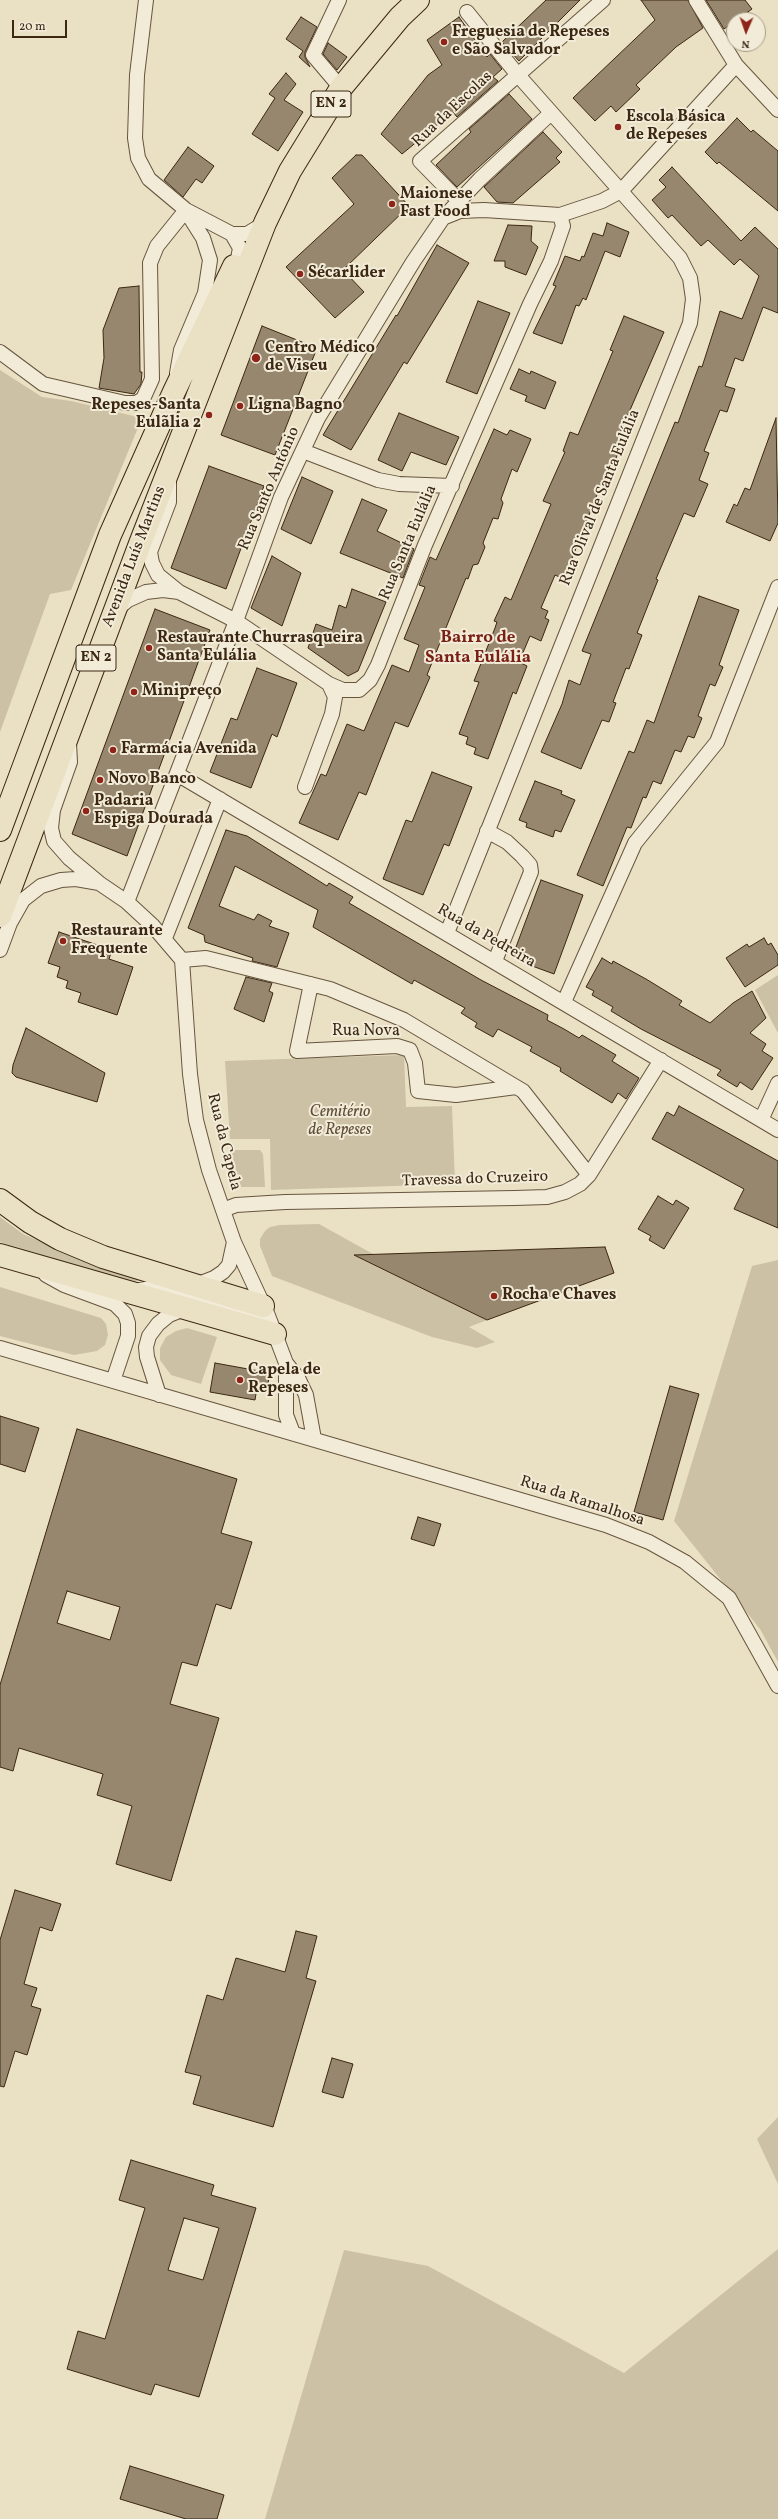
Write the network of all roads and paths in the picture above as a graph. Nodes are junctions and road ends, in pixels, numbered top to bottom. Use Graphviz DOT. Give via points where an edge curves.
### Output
graph roads {
  1 [pos="146,0"];
  2 [pos="339,0"];
  3 [pos="418,0"];
  4 [pos="603,0"];
  5 [pos="696,0"];
  6 [pos="467,12"];
  7 [pos="736,65"];
  8 [pos="517,74"];
  9 [pos="341,88"];
  10 [pos="778,110"];
  11 [pos="551,113"];
  12 [pos="621,191"];
  13 [pos="459,201"];
  14 [pos="186,210"];
  15 [pos="560,215"];
  16 [pos="443,218"];
  17 [pos="265,223"];
  18 [pos="232,234"];
  19 [pos="239,258"];
  20 [pos="0,352"];
  21 [pos="173,394"];
  22 [pos="196,400"];
  23 [pos="303,451"];
  24 [pos="169,467"];
  25 [pos="452,486"];
  26 [pos="778,587"];
  27 [pos="180,592"];
  28 [pos="114,612"];
  29 [pos="236,621"];
  30 [pos="329,684"];
  31 [pos="69,730"];
  32 [pos="177,774"];
  33 [pos="305,787"];
  34 [pos="220,799"];
  35 [pos="0,830"];
  36 [pos="487,831"];
  37 [pos="99,883"];
  38 [pos="127,902"];
  39 [pos="0,916"];
  40 [pos="447,933"];
  41 [pos="165,938"];
  42 [pos="0,950"];
  43 [pos="182,960"];
  44 [pos="495,961"];
  45 [pos="312,984"];
  46 [pos="564,1002"];
  47 [pos="661,1060"];
  48 [pos="778,1083"];
  49 [pos="516,1087"];
  50 [pos="761,1120"];
  51 [pos="778,1130"];
  52 [pos="589,1175"];
  53 [pos="0,1200"];
  54 [pos="223,1210"];
  55 [pos="234,1242"];
  56 [pos="0,1256"];
  57 [pos="36,1265"];
  58 [pos="195,1285"];
  59 [pos="129,1292"];
  60 [pos="184,1308"];
  61 [pos="265,1310"];
  62 [pos="275,1334"];
  63 [pos="0,1348"];
  64 [pos="286,1363"];
  65 [pos="113,1381"];
  66 [pos="159,1395"];
  67 [pos="292,1433"];
  68 [pos="314,1439"];
  69 [pos="778,1686"];
  1 -- 14 [label="street" via="142,18 134,114 138,158 149,180"];
  2 -- 9 [label="street" via="313,55"];
  3 -- 9 [label="main road, Avenida Luís Martins / EN 2" via="400,17"];
  4 -- 8 [label="street, Rua da Escolas"];
  5 -- 7 [label="street"];
  6 -- 8 [label="street, Rua Olival de Santa Eulália"];
  7 -- 10 [label="street"];
  7 -- 12 [label="street"];
  8 -- 11 [label="street, Rua Olival de Santa Eulália"];
  8 -- 13 [label="street, Rua da Escolas" via="420,162"];
  9 -- 17 [label="main road, Avenida Luís Martins / EN 2" via="290,171"];
  11 -- 12 [label="street, Rua Olival de Santa Eulália"];
  11 -- 13 [label="street, Rua Santo António"];
  12 -- 15 [label="street" via="602,201"];
  12 -- 36 [label="street, Rua Olival de Santa Eulália" via="680,258 690,278 690,323"];
  13 -- 16 [label="street, Rua Santo António"];
  14 -- 18 [label="street"];
  14 -- 20 [label="street" via="157,246 150,263 152,379 143,399 136,403 125,403 43,384"];
  14 -- 21 [label="street" via="203,238 210,260 205,293 181,350"];
  15 -- 16 [label="street" via="484,210 460,211"];
  15 -- 25 [label="street, Rua Santa Eulália" via="563,226 558,243"];
  16 -- 23 [label="street, Rua Santo António" via="332,393"];
  17 -- 18 [label="street" via="247,234"];
  17 -- 19 [label="main road, Avenida Luís Martins"];
  17 -- 22 [label="main road, Avenida Luís Martins"];
  18 -- 19 [label="street" via="240,248"];
  19 -- 21 [label="main road, Avenida Luís Martins"];
  19 -- 22 [label="street" via="226,301 203,352"];
  21 -- 35 [label="main road, Avenida Luís Martins / EN 2" via="110,535"];
  22 -- 24 [label="main road, Avenida Luís Martins / EN 2"];
  23 -- 25 [label="street" via="378,480 399,484"];
  23 -- 29 [label="street, Rua Santo António" via="280,498"];
  24 -- 27 [label="street" via="169,502 150,552 158,575"];
  24 -- 28 [label="main road, Avenida Luís Martins / EN 2"];
  25 -- 30 [label="street, Rua Santa Eulália" via="370,680 359,690 343,690"];
  26 -- 46 [label="street" via="717,742 635,843"];
  27 -- 28 [label="street" via="146,592 128,600"];
  27 -- 29 [label="street, Rua Santa Eulália"];
  28 -- 31 [label="main road, Avenida Luís Martins / EN 2"];
  29 -- 30 [label="street, Rua Santa Eulália"];
  29 -- 32 [label="street, Rua Santo António"];
  30 -- 33 [label="street" via="335,697 332,714"];
  31 -- 37 [label="street" via="70,762 53,810 51,828 54,841"];
  31 -- 39 [label="main road, Avenida Luís Martins / EN 2"];
  32 -- 34 [label="street, Rua da Pedreira"];
  32 -- 38 [label="street, Rua Santo António"];
  34 -- 40 [label="street, Rua da Pedreira"];
  34 -- 41 [label="street"];
  36 -- 40 [label="street, Rua Olival de Santa Eulália"];
  36 -- 44 [label="street" via="507,842 530,865 531,872"];
  37 -- 38 [label="street"];
  37 -- 42 [label="street" via="76,879 60,880 41,886 23,900 10,923"];
  38 -- 41 [label="street"];
  40 -- 44 [label="street, Rua da Pedreira"];
  41 -- 43 [label="street"];
  43 -- 45 [label="street, Rua Nova" via="206,958"];
  43 -- 54 [label="street, Rua da Capela" via="196,1120"];
  44 -- 46 [label="street, Rua da Pedreira"];
  45 -- 49 [label="street, Rua Nova" via="404,1020"];
  45 -- 49 [label="street, Rua Nova" via="297,1051 397,1046 410,1050 415,1063 418,1091 456,1095"];
  46 -- 47 [label="street, Rua da Pedreira"];
  47 -- 50 [label="street, Rua da Pedreira"];
  47 -- 52 [label="street, Travessa do Cruzeiro"];
  48 -- 50 [label="street"];
  49 -- 52 [label="street, Rua Nova" via="523,1091"];
  50 -- 51 [label="street, Rua da Pedreira"];
  52 -- 54 [label="street, Travessa do Cruzeiro" via="575,1186 547,1197 286,1202 236,1205"];
  53 -- 58 [label="main road" via="30,1222 60,1239 103,1256"];
  54 -- 55 [label="street, Rua da Capela"];
  55 -- 58 [label="street" via="229,1265 223,1272"];
  55 -- 61 [label="street, Rua da Capela"];
  56 -- 57 [label="main road"];
  57 -- 59 [label="main road"];
  57 -- 65 [label="street" via="48,1277 115,1304 124,1314 128,1323 128,1336"];
  58 -- 61 [label="main road"];
  59 -- 60 [label="main road"];
  59 -- 61 [label="street" via="156,1287 256,1316"];
  60 -- 62 [label="main road"];
  60 -- 66 [label="street" via="169,1315 149,1336 147,1357"];
  61 -- 62 [label="street, Rua da Capela"];
  62 -- 64 [label="street, Rua da Capela"];
  63 -- 65 [label="street, Rua da Ramalhosa"];
  64 -- 67 [label="street, Rua da Capela" via="286,1415"];
  64 -- 68 [label="street" via="298,1378 306,1395"];
  65 -- 66 [label="street, Rua da Ramalhosa"];
  66 -- 67 [label="street, Rua da Ramalhosa"];
  67 -- 68 [label="street, Rua da Ramalhosa"];
  68 -- 69 [label="street, Rua da Ramalhosa" via="606,1525 649,1542 685,1562 729,1598"];
}
